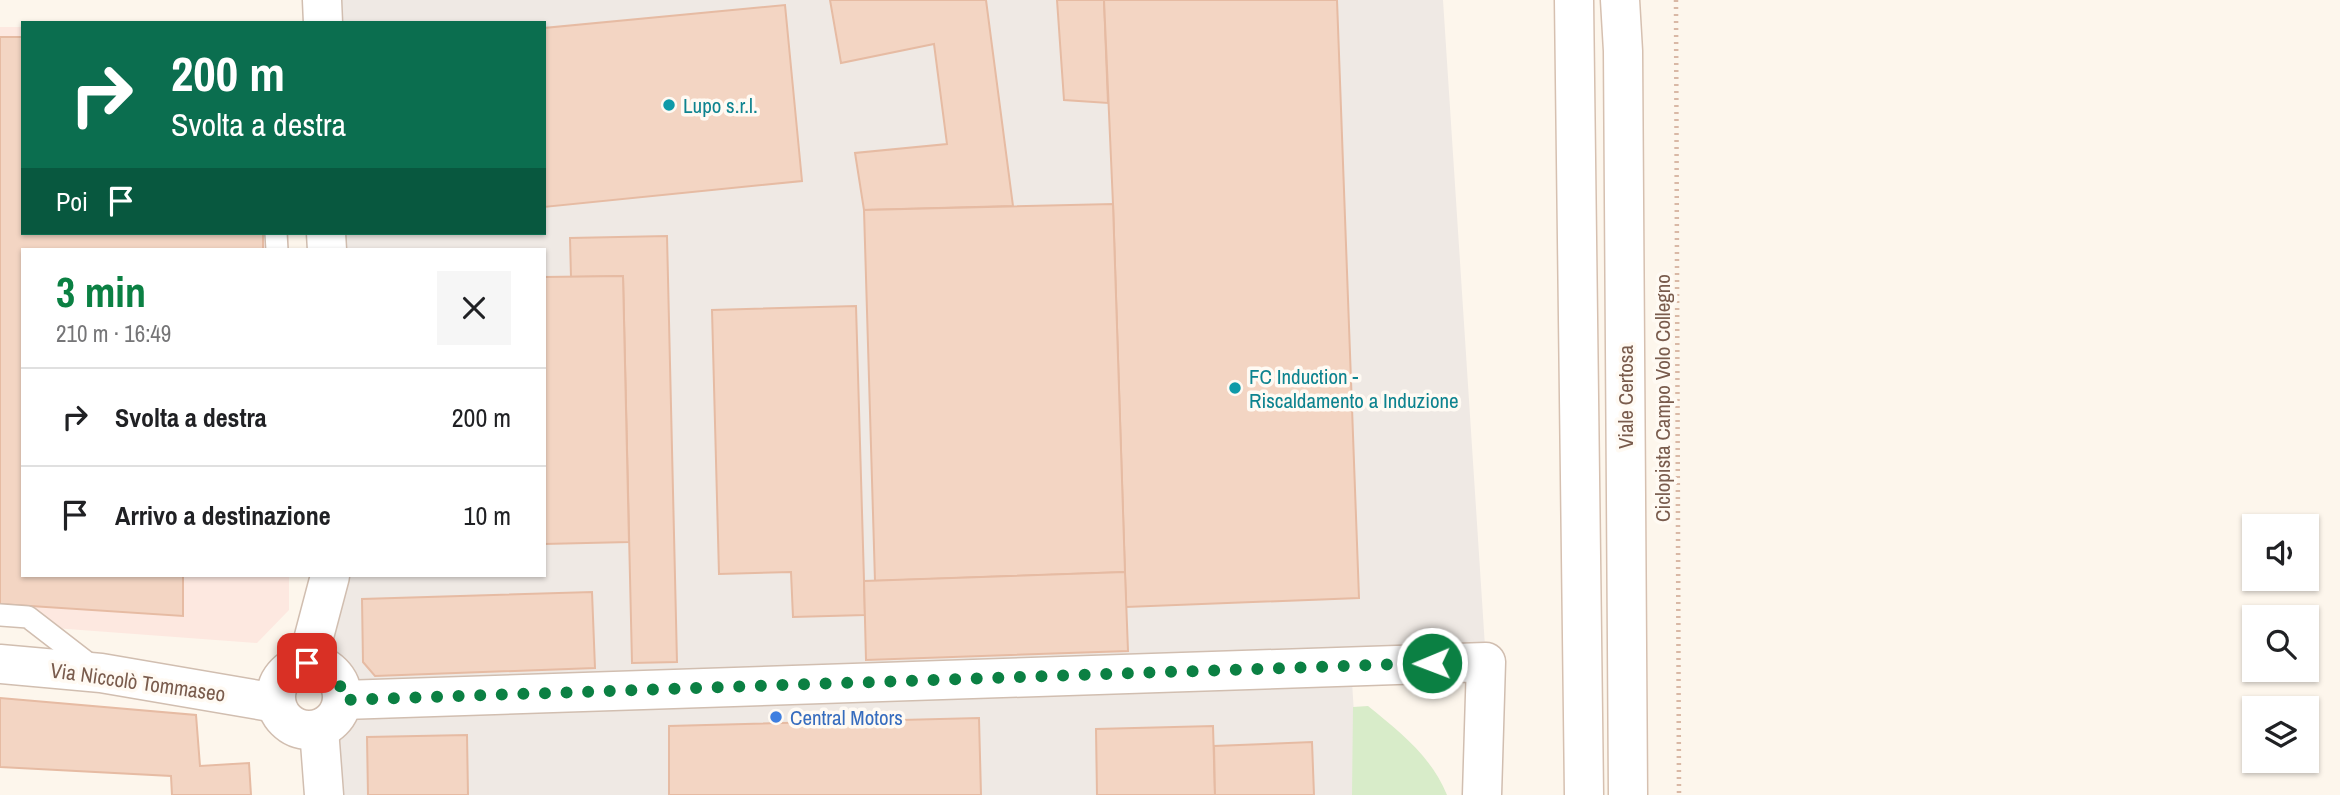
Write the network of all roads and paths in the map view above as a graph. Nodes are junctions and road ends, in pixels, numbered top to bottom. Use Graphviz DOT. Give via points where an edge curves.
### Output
graph roads {
  1 [pos="322,0"];
  2 [pos="1574,0"];
  3 [pos="1620,0"];
  4 [pos="1676,0"];
  5 [pos="323,21"];
  6 [pos="330,577"];
  7 [pos="0,615"];
  8 [pos="307,663"];
  9 [pos="0,664"];
  10 [pos="101,673"];
  11 [pos="343,700"];
  12 [pos="276,703"];
  13 [pos="319,729"];
  14 [pos="324,795"];
  15 [pos="1482,795"];
  16 [pos="1584,795"];
  17 [pos="1628,795"];
  18 [pos="1679,795"];
  1 -- 5 [label="street"];
  2 -- 16 [label="street"];
  3 -- 17 [label="street, Viale Certosa"];
  4 -- 18 [label="path, Ciclopista Campo Volo Collegno"];
  6 -- 8 [label="street"];
  7 -- 10 [label="lane" via="28,617"];
  8 -- 11 [label="street" via="333,673"];
  8 -- 12 [label="street" via="287,672 276,692"];
  9 -- 10 [label="street, Via Niccolò Tommaseo"];
  10 -- 12 [label="street, Via Niccolò Tommaseo"];
  11 -- 13 [label="street" via="336,718"];
  11 -- 15 [label="street" via="1486,662"];
  12 -- 13 [label="street" via="287,722 308,731"];
  13 -- 14 [label="street"];
}
